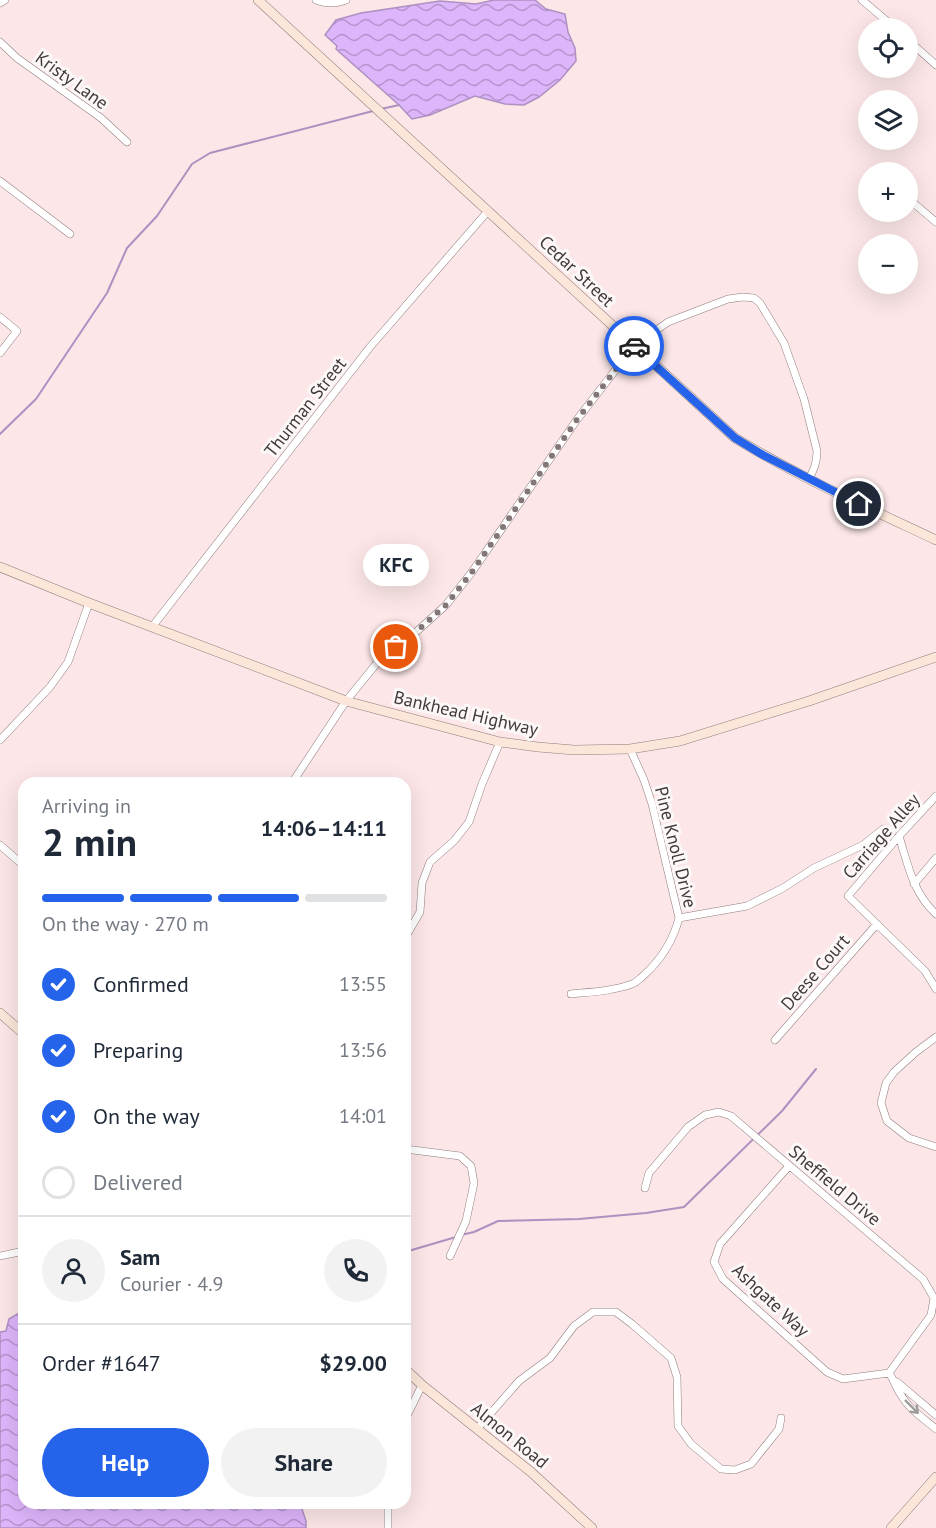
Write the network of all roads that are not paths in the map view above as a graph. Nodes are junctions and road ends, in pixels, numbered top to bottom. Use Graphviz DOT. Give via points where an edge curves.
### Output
graph roads {
  1 [pos="5,0"];
  2 [pos="258,0"];
  3 [pos="316,0"];
  4 [pos="346,0"];
  5 [pos="862,0"];
  6 [pos="0,3"];
  7 [pos="883,18"];
  8 [pos="0,42"];
  9 [pos="918,49"];
  10 [pos="936,65"];
  11 [pos="127,142"];
  12 [pos="0,181"];
  13 [pos="918,207"];
  14 [pos="488,211"];
  15 [pos="936,222"];
  16 [pos="70,234"];
  17 [pos="0,316"];
  18 [pos="634,346"];
  19 [pos="0,353"];
  20 [pos="809,479"];
  21 [pos="936,540"];
  22 [pos="0,567"];
  23 [pos="89,603"];
  24 [pos="152,627"];
  25 [pos="936,657"];
  26 [pos="346,701"];
  27 [pos="0,740"];
  28 [pos="500,742"];
  29 [pos="630,749"];
  30 [pos="295,777"];
  31 [pos="936,796"];
  32 [pos="883,829"];
  33 [pos="899,836"];
  34 [pos="0,845"];
  35 [pos="936,858"];
  36 [pos="18,861"];
  37 [pos="914,884"];
  38 [pos="936,914"];
  39 [pos="679,918"];
  40 [pos="877,924"];
  41 [pos="411,928"];
  42 [pos="936,989"];
  43 [pos="571,994"];
  44 [pos="1,1017"];
  45 [pos="18,1030"];
  46 [pos="936,1037"];
  47 [pos="775,1040"];
  48 [pos="936,1147"];
  49 [pos="411,1150"];
  50 [pos="789,1166"];
  51 [pos="645,1188"];
  52 [pos="18,1252"];
  53 [pos="0,1256"];
  54 [pos="450,1256"];
  55 [pos="890,1373"];
  56 [pos="411,1375"];
  57 [pos="895,1381"];
  58 [pos="422,1385"];
  59 [pos="411,1408"];
  60 [pos="936,1415"];
  61 [pos="781,1418"];
  62 [pos="477,1429"];
  63 [pos="936,1430"];
  64 [pos="936,1477"];
  65 [pos="388,1509"];
  66 [pos="388,1528"];
  67 [pos="592,1528"];
  68 [pos="891,1528"];
  1 -- 6 [label="street"];
  2 -- 14 [label="street, Cedar Street"];
  3 -- 4 [label="street"];
  5 -- 7 [label="street"];
  8 -- 11 [label="street, Kristy Lane"];
  9 -- 10 [label="street"];
  12 -- 16 [label="street"];
  13 -- 15 [label="street"];
  14 -- 18 [label="street, Cedar Street"];
  14 -- 24 [label="street, Thurman Street" via="370,347"];
  17 -- 19 [label="street" via="17,331"];
  18 -- 20 [label="street, Cedar Street" via="735,438"];
  18 -- 20 [label="street" via="681,316 728,299 754,298 784,343 804,399 817,451 816,467"];
  18 -- 26 [label="street" via="446,605 377,663"];
  20 -- 21 [label="street, Cedar Street"];
  22 -- 23 [label="street, Bankhead Highway"];
  23 -- 24 [label="street, Bankhead Highway"];
  23 -- 27 [label="street" via="68,662"];
  24 -- 26 [label="street, Bankhead Highway"];
  25 -- 29 [label="street, Bankhead Highway" via="734,726"];
  26 -- 28 [label="street, Bankhead Highway"];
  26 -- 30 [label="street"];
  28 -- 29 [label="street, Bankhead Highway" via="574,750"];
  28 -- 41 [label="street" via="469,822 430,862 422,883 420,912"];
  29 -- 39 [label="street, Pine Knoll Drive" via="652,804"];
  31 -- 33 [label="street, Carriage Alley"];
  32 -- 39 [label="street" via="864,845 747,906"];
  33 -- 37 [label="street"];
  33 -- 40 [label="street, Carriage Alley" via="848,896"];
  34 -- 36 [label="street"];
  35 -- 37 [label="street"];
  37 -- 38 [label="street"];
  39 -- 43 [label="street, Pine Knoll Drive" via="668,946 634,984"];
  40 -- 42 [label="street" via="925,971"];
  40 -- 47 [label="street, Deese Court"];
  44 -- 45 [label="street"];
  46 -- 48 [label="street" via="894,1072 886,1083 881,1103 887,1121 909,1138"];
  49 -- 54 [label="street" via="460,1156 471,1166 474,1183 466,1221"];
  50 -- 51 [label="street, Sheffield Drive" via="731,1116 705,1115 688,1126 649,1173"];
  50 -- 55 [label="street, Sheffield Drive" via="923,1279 934,1298 932,1315"];
  50 -- 55 [label="street, Ashgate Way" via="720,1244 714,1262 717,1270 827,1372 843,1379"];
  52 -- 53 [label="street"];
  55 -- 57 [label="street"];
  56 -- 58 [label="street, Almon Road"];
  57 -- 60 [label="street"];
  57 -- 63 [label="street, one-way" via="908,1404"];
  58 -- 59 [label="street"];
  58 -- 62 [label="street, Almon Road"];
  61 -- 62 [label="street" via="779,1429 751,1464 735,1470 721,1468 691,1444 678,1426 677,1377 671,1358 616,1312 593,1312 574,1326 550,1358 519,1381"];
  62 -- 67 [label="street, Almon Road"];
  64 -- 68 [label="street"];
  65 -- 66 [label="street"];
}
